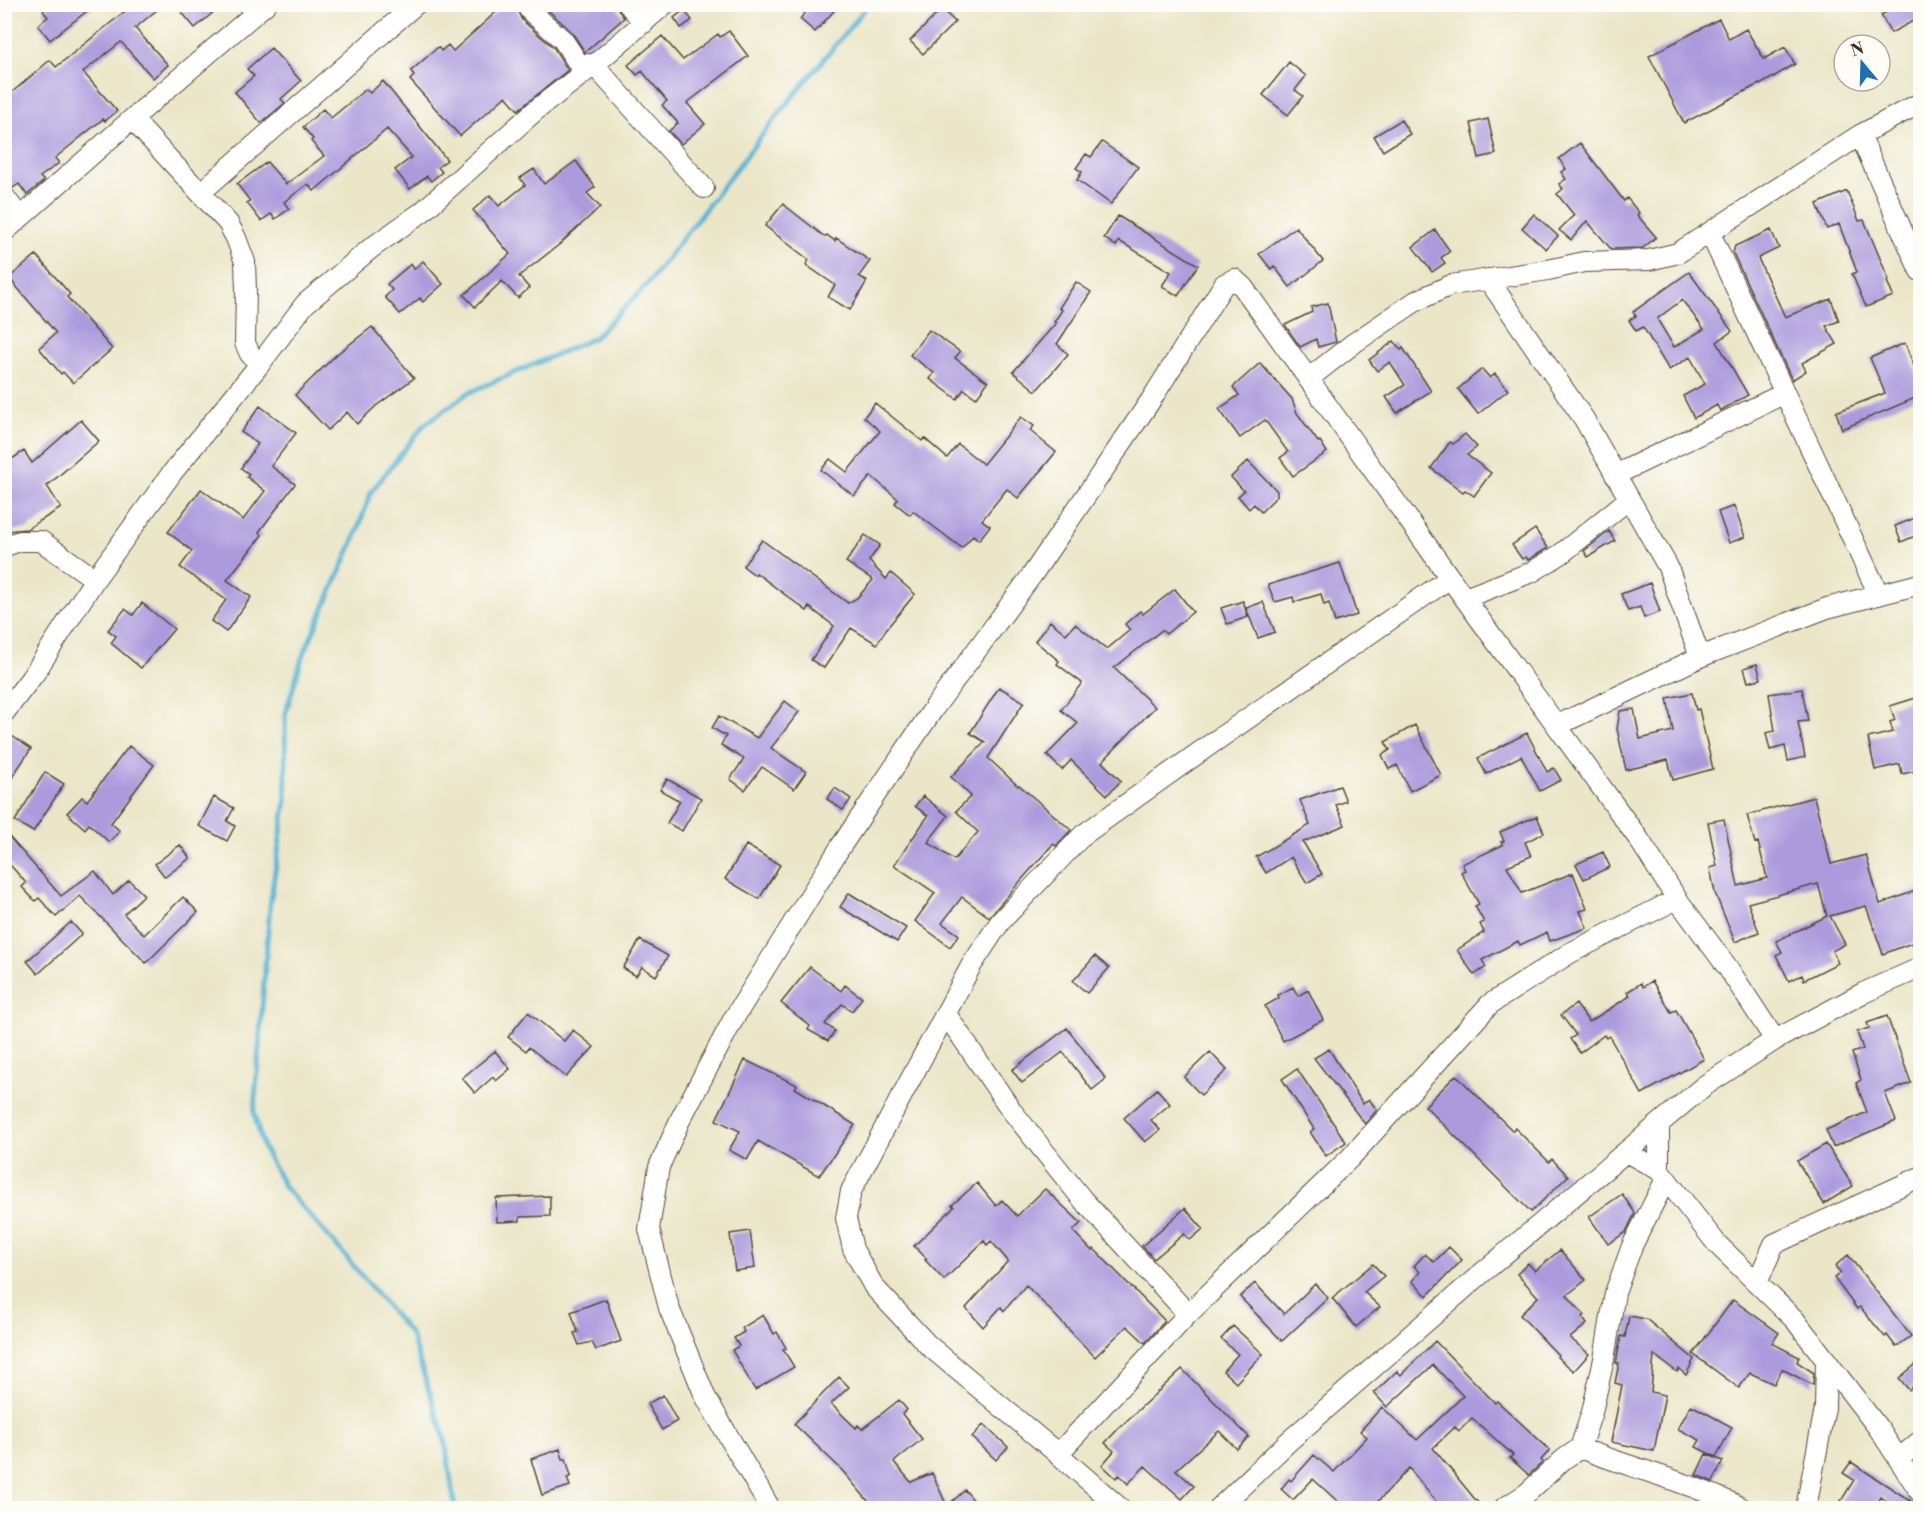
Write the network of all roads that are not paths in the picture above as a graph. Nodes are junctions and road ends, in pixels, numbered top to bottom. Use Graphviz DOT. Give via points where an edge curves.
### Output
graph roads {
  1 [pos="266,4"];
  2 [pos="416,4"];
  3 [pos="526,4"];
  4 [pos="628,4"];
  5 [pos="665,4"];
  6 [pos="644,23"];
  7 [pos="594,65"];
  8 [pos="1920,103"];
  9 [pos="132,118"];
  10 [pos="1860,135"];
  11 [pos="704,188"];
  12 [pos="200,193"];
  13 [pos="4,196"];
  14 [pos="20,218"];
  15 [pos="4,232"];
  16 [pos="1710,233"];
  17 [pos="1920,271"];
  18 [pos="1488,279"];
  19 [pos="260,364"];
  20 [pos="1308,379"];
  21 [pos="1785,393"];
  22 [pos="1615,475"];
  23 [pos="1629,500"];
  24 [pos="4,543"];
  25 [pos="94,579"];
  26 [pos="1450,579"];
  27 [pos="1920,584"];
  28 [pos="1879,595"];
  29 [pos="1465,598"];
  30 [pos="1700,657"];
  31 [pos="4,713"];
  32 [pos="1558,725"];
  33 [pos="1677,899"];
  34 [pos="1920,968"];
  35 [pos="946,1014"];
  36 [pos="1775,1040"];
  37 [pos="1659,1124"];
  38 [pos="1626,1152"];
  39 [pos="1663,1175"];
  40 [pos="1920,1177"];
  41 [pos="1758,1283"];
  42 [pos="1188,1314"];
  43 [pos="1826,1360"];
  44 [pos="1920,1441"];
  45 [pos="1580,1448"];
  46 [pos="1058,1454"];
  47 [pos="1899,1459"];
  48 [pos="1920,1492"];
  49 [pos="770,1509"];
  50 [pos="1120,1509"];
  51 [pos="1219,1509"];
  52 [pos="1504,1509"];
  53 [pos="1742,1509"];
  54 [pos="1806,1509"];
  1 -- 9 [label="street"];
  2 -- 12 [label="street"];
  3 -- 7 [label="street" via="563,40 578,63"];
  4 -- 6 [label="street"];
  5 -- 6 [label="street"];
  6 -- 7 [label="street"];
  7 -- 11 [label="street"];
  7 -- 19 [label="street" via="536,110 422,212 370,249 305,304"];
  8 -- 10 [label="street"];
  9 -- 12 [label="street"];
  9 -- 14 [label="street"];
  10 -- 16 [label="street"];
  10 -- 17 [label="street"];
  12 -- 19 [label="street" via="228,223 245,262 245,343"];
  13 -- 14 [label="street"];
  14 -- 15 [label="street"];
  16 -- 18 [label="street" via="1678,253 1649,260 1584,262"];
  16 -- 21 [label="street"];
  18 -- 20 [label="street" via="1451,285 1416,301"];
  18 -- 22 [label="street" via="1584,419"];
  19 -- 25 [label="street" via="172,473"];
  20 -- 26 [label="street"];
  20 -- 49 [label="street" via="1244,287 1234,279 1224,284 1151,400 842,846 735,1018 680,1120 659,1167 649,1229 669,1308 705,1396"];
  21 -- 22 [label="street"];
  21 -- 28 [label="street"];
  22 -- 23 [label="street"];
  23 -- 29 [label="street" via="1562,554 1532,572"];
  23 -- 30 [label="street" via="1668,567"];
  24 -- 25 [label="street" via="41,541"];
  25 -- 31 [label="street" via="34,674"];
  26 -- 29 [label="street"];
  26 -- 35 [label="street" via="1083,836 1000,922"];
  27 -- 28 [label="street"];
  28 -- 30 [label="street" via="1827,608"];
  29 -- 32 [label="street"];
  30 -- 32 [label="street"];
  32 -- 33 [label="street"];
  33 -- 36 [label="street"];
  33 -- 42 [label="street" via="1570,953 1490,1004 1350,1158"];
  34 -- 36 [label="street"];
  35 -- 42 [label="street" via="1012,1111 1083,1200"];
  35 -- 46 [label="street" via="851,1191 846,1218 853,1249 874,1287 928,1345"];
  36 -- 37 [label="street" via="1704,1086"];
  37 -- 38 [label="street"];
  37 -- 39 [label="street"];
  38 -- 39 [label="street"];
  38 -- 51 [label="street" via="1290,1440"];
  39 -- 41 [label="street" via="1717,1244"];
  39 -- 45 [label="street" via="1615,1293 1604,1359"];
  40 -- 41 [label="street" via="1774,1244"];
  41 -- 43 [label="street" via="1795,1320"];
  42 -- 46 [label="street"];
  43 -- 47 [label="street"];
  43 -- 54 [label="street" via="1825,1408"];
  44 -- 47 [label="street"];
  45 -- 52 [label="street"];
  45 -- 53 [label="street"];
  46 -- 50 [label="street"];
  47 -- 48 [label="street"];
}
